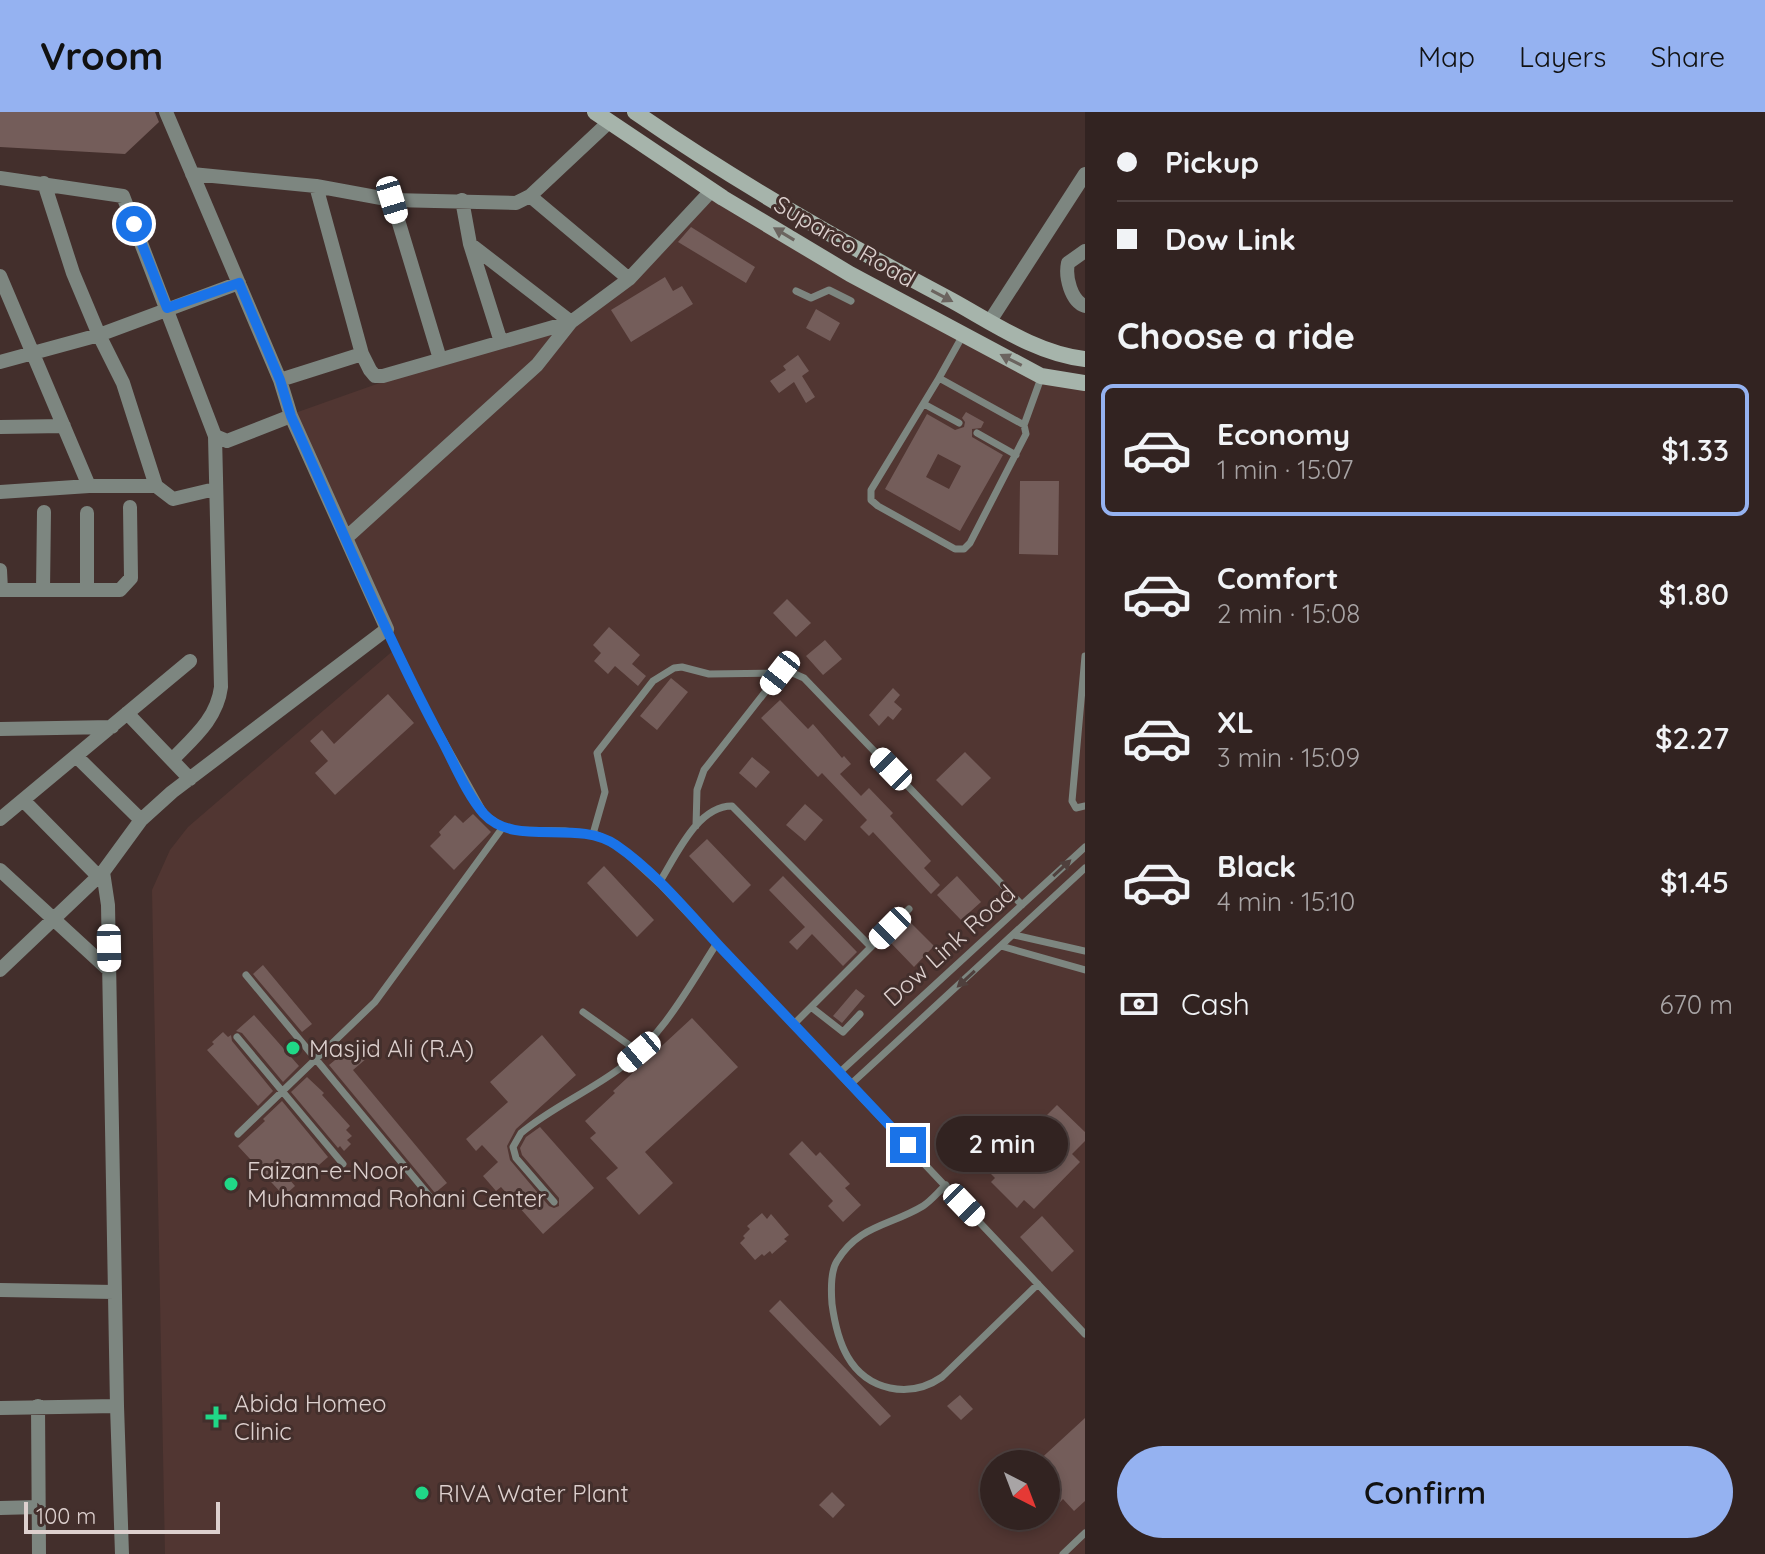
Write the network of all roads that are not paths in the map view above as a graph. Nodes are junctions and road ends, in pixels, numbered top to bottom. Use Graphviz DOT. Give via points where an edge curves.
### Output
graph roads {
  1 [pos="166,112"];
  2 [pos="595,112"];
  3 [pos="635,112"];
  4 [pos="609,122"];
  5 [pos="709,161"];
  6 [pos="192,174"];
  7 [pos="1085,174"];
  8 [pos="0,178"];
  9 [pos="695,178"];
  10 [pos="737,179"];
  11 [pos="44,183"];
  12 [pos="316,186"];
  13 [pos="717,194"];
  14 [pos="530,196"];
  15 [pos="392,200"];
  16 [pos="462,200"];
  17 [pos="470,244"];
  18 [pos="1085,251"];
  19 [pos="850,274"];
  20 [pos="0,276"];
  21 [pos="629,279"];
  22 [pos="239,283"];
  23 [pos="796,291"];
  24 [pos="838,294"];
  25 [pos="851,301"];
  26 [pos="1085,306"];
  27 [pos="167,308"];
  28 [pos="990,321"];
  29 [pos="571,322"];
  30 [pos="99,335"];
  31 [pos="963,335"];
  32 [pos="501,342"];
  33 [pos="31,353"];
  34 [pos="362,354"];
  35 [pos="440,359"];
  36 [pos="1085,359"];
  37 [pos="0,362"];
  38 [pos="1041,376"];
  39 [pos="939,378"];
  40 [pos="280,380"];
  41 [pos="1085,383"];
  42 [pos="924,404"];
  43 [pos="291,416"];
  44 [pos="959,423"];
  45 [pos="1024,425"];
  46 [pos="64,426"];
  47 [pos="0,427"];
  48 [pos="977,433"];
  49 [pos="215,436"];
  50 [pos="1016,455"];
  51 [pos="89,486"];
  52 [pos="156,486"];
  53 [pos="215,489"];
  54 [pos="0,492"];
  55 [pos="130,507"];
  56 [pos="44,512"];
  57 [pos="87,513"];
  58 [pos="346,538"];
  59 [pos="0,570"];
  60 [pos="87,589"];
  61 [pos="0,590"];
  62 [pos="43,590"];
  63 [pos="387,629"];
  64 [pos="1085,656"];
  65 [pos="190,661"];
  66 [pos="780,673"];
  67 [pos="1083,702"];
  68 [pos="127,713"];
  69 [pos="112,727"];
  70 [pos="0,729"];
  71 [pos="76,756"];
  72 [pos="172,760"];
  73 [pos="190,779"];
  74 [pos="23,800"];
  75 [pos="1085,806"];
  76 [pos="0,819"];
  77 [pos="141,820"];
  78 [pos="696,826"];
  79 [pos="503,827"];
  80 [pos="593,834"];
  81 [pos="1085,847"];
  82 [pos="1085,868"];
  83 [pos="0,870"];
  84 [pos="100,874"];
  85 [pos="659,883"];
  86 [pos="1022,905"];
  87 [pos="909,909"];
  88 [pos="52,920"];
  89 [pos="1014,935"];
  90 [pos="717,943"];
  91 [pos="1001,946"];
  92 [pos="871,947"];
  93 [pos="1085,951"];
  94 [pos="0,970"];
  95 [pos="109,970"];
  96 [pos="1085,970"];
  97 [pos="246,975"];
  98 [pos="811,1007"];
  99 [pos="583,1012"];
  100 [pos="860,1014"];
  101 [pos="794,1024"];
  102 [pos="237,1037"];
  103 [pos="639,1052"];
  104 [pos="314,1059"];
  105 [pos="840,1072"];
  106 [pos="851,1084"];
  107 [pos="282,1091"];
  108 [pos="238,1134"];
  109 [pos="343,1164"];
  110 [pos="946,1185"];
  111 [pos="431,1198"];
  112 [pos="554,1202"];
  113 [pos="1038,1284"];
  114 [pos="0,1290"];
  115 [pos="114,1292"];
  116 [pos="1085,1334"];
  117 [pos="38,1406"];
  118 [pos="117,1406"];
  119 [pos="0,1408"];
  120 [pos="39,1507"];
  121 [pos="0,1508"];
  122 [pos="1085,1533"];
  123 [pos="39,1554"];
  124 [pos="122,1554"];
  125 [pos="1063,1554"];
  1 -- 6 [label="street"];
  2 -- 4 [label="main road, Suparco Road"];
  3 -- 5 [label="main road, Suparco Road"];
  4 -- 9 [label="main road, Suparco Road"];
  4 -- 14 [label="street"];
  5 -- 9 [label="main road"];
  5 -- 10 [label="main road, Suparco Road"];
  6 -- 12 [label="street"];
  6 -- 22 [label="street"];
  7 -- 28 [label="street"];
  8 -- 11 [label="street"];
  9 -- 13 [label="main road, Suparco Road"];
  10 -- 13 [label="main road"];
  10 -- 28 [label="main road, Suparco Road, one-way"];
  11 -- 27 [label="street" via="123,196"];
  11 -- 30 [label="street"];
  12 -- 15 [label="street"];
  12 -- 34 [label="street"];
  19 -- 13 [label="main road, Suparco Road, one-way"];
  13 -- 21 [label="street"];
  14 -- 16 [label="street" via="516,203"];
  14 -- 21 [label="street"];
  15 -- 16 [label="street"];
  15 -- 35 [label="street"];
  16 -- 17 [label="street"];
  17 -- 29 [label="street"];
  17 -- 32 [label="street"];
  18 -- 26 [label="street" via="1066,267 1073,296"];
  19 -- 24 [label="lane"];
  19 -- 31 [label="main road, Suparco Road"];
  20 -- 33 [label="street"];
  21 -- 29 [label="street"];
  22 -- 27 [label="street"];
  22 -- 40 [label="street"];
  23 -- 24 [label="lane" via="807,298 824,290"];
  24 -- 25 [label="lane"];
  27 -- 30 [label="street"];
  27 -- 49 [label="street"];
  28 -- 36 [label="main road, Suparco Road" via="1049,352"];
  29 -- 32 [label="street"];
  29 -- 58 [label="street" via="537,365"];
  30 -- 33 [label="street"];
  30 -- 52 [label="street" via="123,383"];
  38 -- 31 [label="main road, Suparco Road, one-way"];
  31 -- 39 [label="lane"];
  32 -- 35 [label="street"];
  33 -- 37 [label="street"];
  33 -- 46 [label="street"];
  34 -- 35 [label="street" via="375,376"];
  34 -- 40 [label="street"];
  38 -- 41 [label="main road, Suparco Road"];
  38 -- 45 [label="lane"];
  39 -- 42 [label="lane"];
  39 -- 45 [label="lane"];
  40 -- 43 [label="street"];
  42 -- 44 [label="lane"];
  42 -- 50 [label="lane" via="871,490 871,500 955,549 970,543"];
  43 -- 49 [label="street" via="227,441"];
  43 -- 58 [label="street"];
  45 -- 50 [label="lane" via="1026,434"];
  46 -- 47 [label="street"];
  46 -- 51 [label="street"];
  48 -- 50 [label="lane"];
  49 -- 53 [label="street"];
  51 -- 52 [label="street"];
  51 -- 54 [label="street"];
  52 -- 53 [label="street" via="173,499"];
  53 -- 72 [label="street" via="219,703"];
  55 -- 60 [label="street" via="131,578 120,590"];
  56 -- 62 [label="street"];
  57 -- 60 [label="street"];
  58 -- 63 [label="street"];
  59 -- 61 [label="street"];
  60 -- 62 [label="street"];
  61 -- 62 [label="street"];
  63 -- 73 [label="street"];
  63 -- 79 [label="lane" via="473,796 485,815"];
  64 -- 67 [label="lane"];
  65 -- 68 [label="street"];
  66 -- 78 [label="lane" via="704,770 697,790"];
  66 -- 80 [label="lane" via="709,674 682,667 653,681 597,753 605,792"];
  66 -- 86 [label="lane" via="804,678"];
  67 -- 75 [label="lane" via="1072,801 1076,808"];
  68 -- 69 [label="street"];
  68 -- 72 [label="street"];
  69 -- 70 [label="street"];
  69 -- 71 [label="street"];
  71 -- 74 [label="street"];
  71 -- 77 [label="street"];
  72 -- 73 [label="street"];
  73 -- 77 [label="street"];
  74 -- 76 [label="street"];
  74 -- 84 [label="street"];
  77 -- 84 [label="street"];
  78 -- 85 [label="lane"];
  78 -- 92 [label="lane" via="720,806 732,806"];
  79 -- 80 [label="lane"];
  79 -- 104 [label="lane" via="375,1002"];
  80 -- 85 [label="lane" via="616,844"];
  86 -- 81 [label="lane, Dow Link Road, one-way"];
  82 -- 89 [label="lane, Dow Link Road"];
  83 -- 88 [label="street"];
  84 -- 88 [label="street"];
  84 -- 95 [label="street" via="108,905"];
  85 -- 90 [label="lane"];
  86 -- 105 [label="lane, Dow Link Road"];
  87 -- 92 [label="lane"];
  88 -- 94 [label="street"];
  88 -- 95 [label="street"];
  89 -- 91 [label="lane, Dow Link Road"];
  89 -- 93 [label="lane, Dow Link Road"];
  90 -- 101 [label="lane"];
  90 -- 103 [label="lane" via="662,1029"];
  91 -- 96 [label="lane"];
  91 -- 106 [label="lane, Dow Link Road, one-way"];
  92 -- 98 [label="lane"];
  95 -- 115 [label="street"];
  97 -- 104 [label="lane"];
  98 -- 100 [label="lane" via="841,1032"];
  98 -- 101 [label="lane"];
  99 -- 103 [label="lane"];
  101 -- 105 [label="lane"];
  102 -- 107 [label="lane"];
  103 -- 112 [label="lane" via="516,1140 516,1158"];
  104 -- 107 [label="lane"];
  104 -- 111 [label="lane"];
  105 -- 106 [label="lane"];
  106 -- 110 [label="lane"];
  107 -- 108 [label="lane"];
  107 -- 109 [label="lane"];
  110 -- 113 [label="lane"];
  110 -- 113 [label="lane" via="924,1205 855,1237 834,1265 834,1321 842,1348 861,1376 896,1389 929,1386"];
  113 -- 116 [label="lane"];
  114 -- 115 [label="street"];
  115 -- 118 [label="street"];
  117 -- 118 [label="street"];
  117 -- 119 [label="street"];
  117 -- 120 [label="street"];
  118 -- 124 [label="street"];
  120 -- 121 [label="street"];
  120 -- 123 [label="street"];
  122 -- 125 [label="lane"];
}
